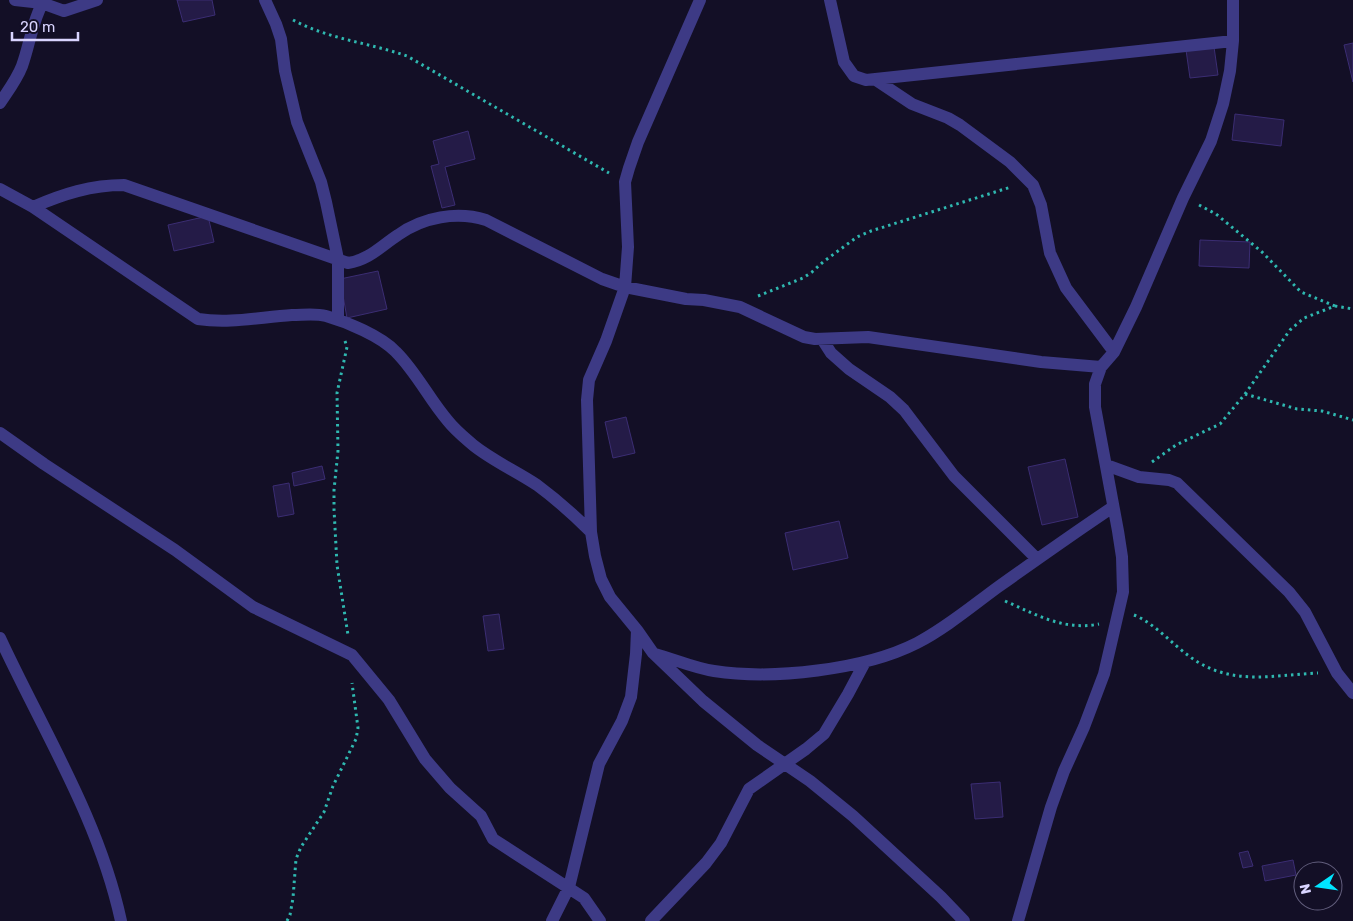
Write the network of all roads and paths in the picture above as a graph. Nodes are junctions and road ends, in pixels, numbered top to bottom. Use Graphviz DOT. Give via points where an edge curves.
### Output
graph roads {
  1 [pos="16,0"];
  2 [pos="97,0"];
  3 [pos="265,0"];
  4 [pos="700,0"];
  5 [pos="830,0"];
  6 [pos="1233,0"];
  7 [pos="43,2"];
  8 [pos="289,18"];
  9 [pos="1233,41"];
  10 [pos="876,80"];
  11 [pos="0,103"];
  12 [pos="1028,181"];
  13 [pos="625,182"];
  14 [pos="0,189"];
  15 [pos="1183,198"];
  16 [pos="32,207"];
  17 [pos="338,260"];
  18 [pos="625,287"];
  19 [pos="1336,306"];
  20 [pos="740,307"];
  21 [pos="1353,309"];
  22 [pos="338,320"];
  23 [pos="822,339"];
  24 [pos="1114,352"];
  25 [pos="1101,367"];
  26 [pos="1245,394"];
  27 [pos="1353,420"];
  28 [pos="0,433"];
  29 [pos="1106,465"];
  30 [pos="1139,478"];
  31 [pos="1112,507"];
  32 [pos="591,532"];
  33 [pos="1037,559"];
  34 [pos="989,594"];
  35 [pos="1116,620"];
  36 [pos="637,630"];
  37 [pos="0,638"];
  38 [pos="653,653"];
  39 [pos="352,655"];
  40 [pos="865,662"];
  41 [pos="1337,673"];
  42 [pos="1353,693"];
  43 [pos="786,764"];
  44 [pos="570,887"];
  45 [pos="120,921"];
  46 [pos="287,921"];
  47 [pos="552,921"];
  48 [pos="600,921"];
  49 [pos="651,921"];
  50 [pos="964,921"];
  51 [pos="1018,921"];
  1 -- 7 [label="street"];
  2 -- 7 [label="street" via="64,11"];
  3 -- 17 [label="street" via="281,38 297,122 321,182"];
  4 -- 13 [label="street" via="638,142"];
  5 -- 10 [label="street" via="844,62 854,76"];
  6 -- 9 [label="street"];
  7 -- 11 [label="street" via="31,31 22,67"];
  8 -- 13 [label="path" via="322,33 407,56"];
  9 -- 10 [label="street"];
  9 -- 15 [label="street" via="1223,104 1211,140"];
  10 -- 12 [label="street" via="912,104 960,125 1010,162"];
  12 -- 20 [label="path" via="857,237 803,278 762,294"];
  12 -- 24 [label="street" via="1039,198 1050,253 1060,278"];
  13 -- 18 [label="street" via="628,247"];
  14 -- 16 [label="street"];
  15 -- 19 [label="path" via="1229,224 1301,292"];
  15 -- 24 [label="street"];
  16 -- 17 [label="street" via="68,192 124,185"];
  16 -- 22 [label="street" via="198,319 217,322 312,314"];
  17 -- 18 [label="street" via="348,263 363,259 416,223 450,216 472,216"];
  17 -- 22 [label="street"];
  18 -- 20 [label="street"];
  18 -- 32 [label="street" via="589,380"];
  19 -- 21 [label="path"];
  19 -- 26 [label="path" via="1304,318 1290,330"];
  20 -- 23 [label="street" via="804,337"];
  22 -- 32 [label="street" via="378,338 395,350 448,421 493,459 535,484"];
  22 -- 39 [label="path" via="347,347 337,393 334,509 337,566"];
  23 -- 25 [label="street" via="868,338"];
  23 -- 33 [label="street" via="831,353 849,369 904,410 954,476"];
  24 -- 25 [label="street"];
  25 -- 29 [label="street" via="1094,384 1095,407"];
  26 -- 27 [label="path"];
  26 -- 30 [label="path" via="1220,424 1153,460"];
  28 -- 39 [label="street" via="175,550 253,607"];
  29 -- 30 [label="street"];
  29 -- 31 [label="street"];
  30 -- 41 [label="street" via="1177,483 1258,561 1305,612"];
  31 -- 33 [label="street"];
  31 -- 35 [label="street" via="1123,579"];
  32 -- 36 [label="street" via="601,579 610,597"];
  33 -- 34 [label="street"];
  34 -- 35 [label="path" via="1069,626 1082,627"];
  34 -- 40 [label="street" via="918,643"];
  35 -- 41 [label="path" via="1131,614 1136,616 1190,657 1225,674 1256,677"];
  35 -- 51 [label="street" via="1104,674 1051,807"];
  36 -- 38 [label="street"];
  36 -- 44 [label="street" via="631,698 599,764"];
  37 -- 45 [label="street" via="93,830"];
  38 -- 40 [label="street" via="712,670 746,674 797,672"];
  38 -- 43 [label="street" via="703,702"];
  39 -- 44 [label="street" via="393,706 425,759 481,816 493,839"];
  39 -- 46 [label="path" via="352,691 358,728 356,740 324,812 296,859 293,898"];
  40 -- 43 [label="street" via="824,734"];
  41 -- 42 [label="street"];
  43 -- 49 [label="street" via="749,789 721,843"];
  43 -- 50 [label="street" via="853,816"];
  44 -- 47 [label="street"];
  44 -- 48 [label="street" via="584,898"];
}
